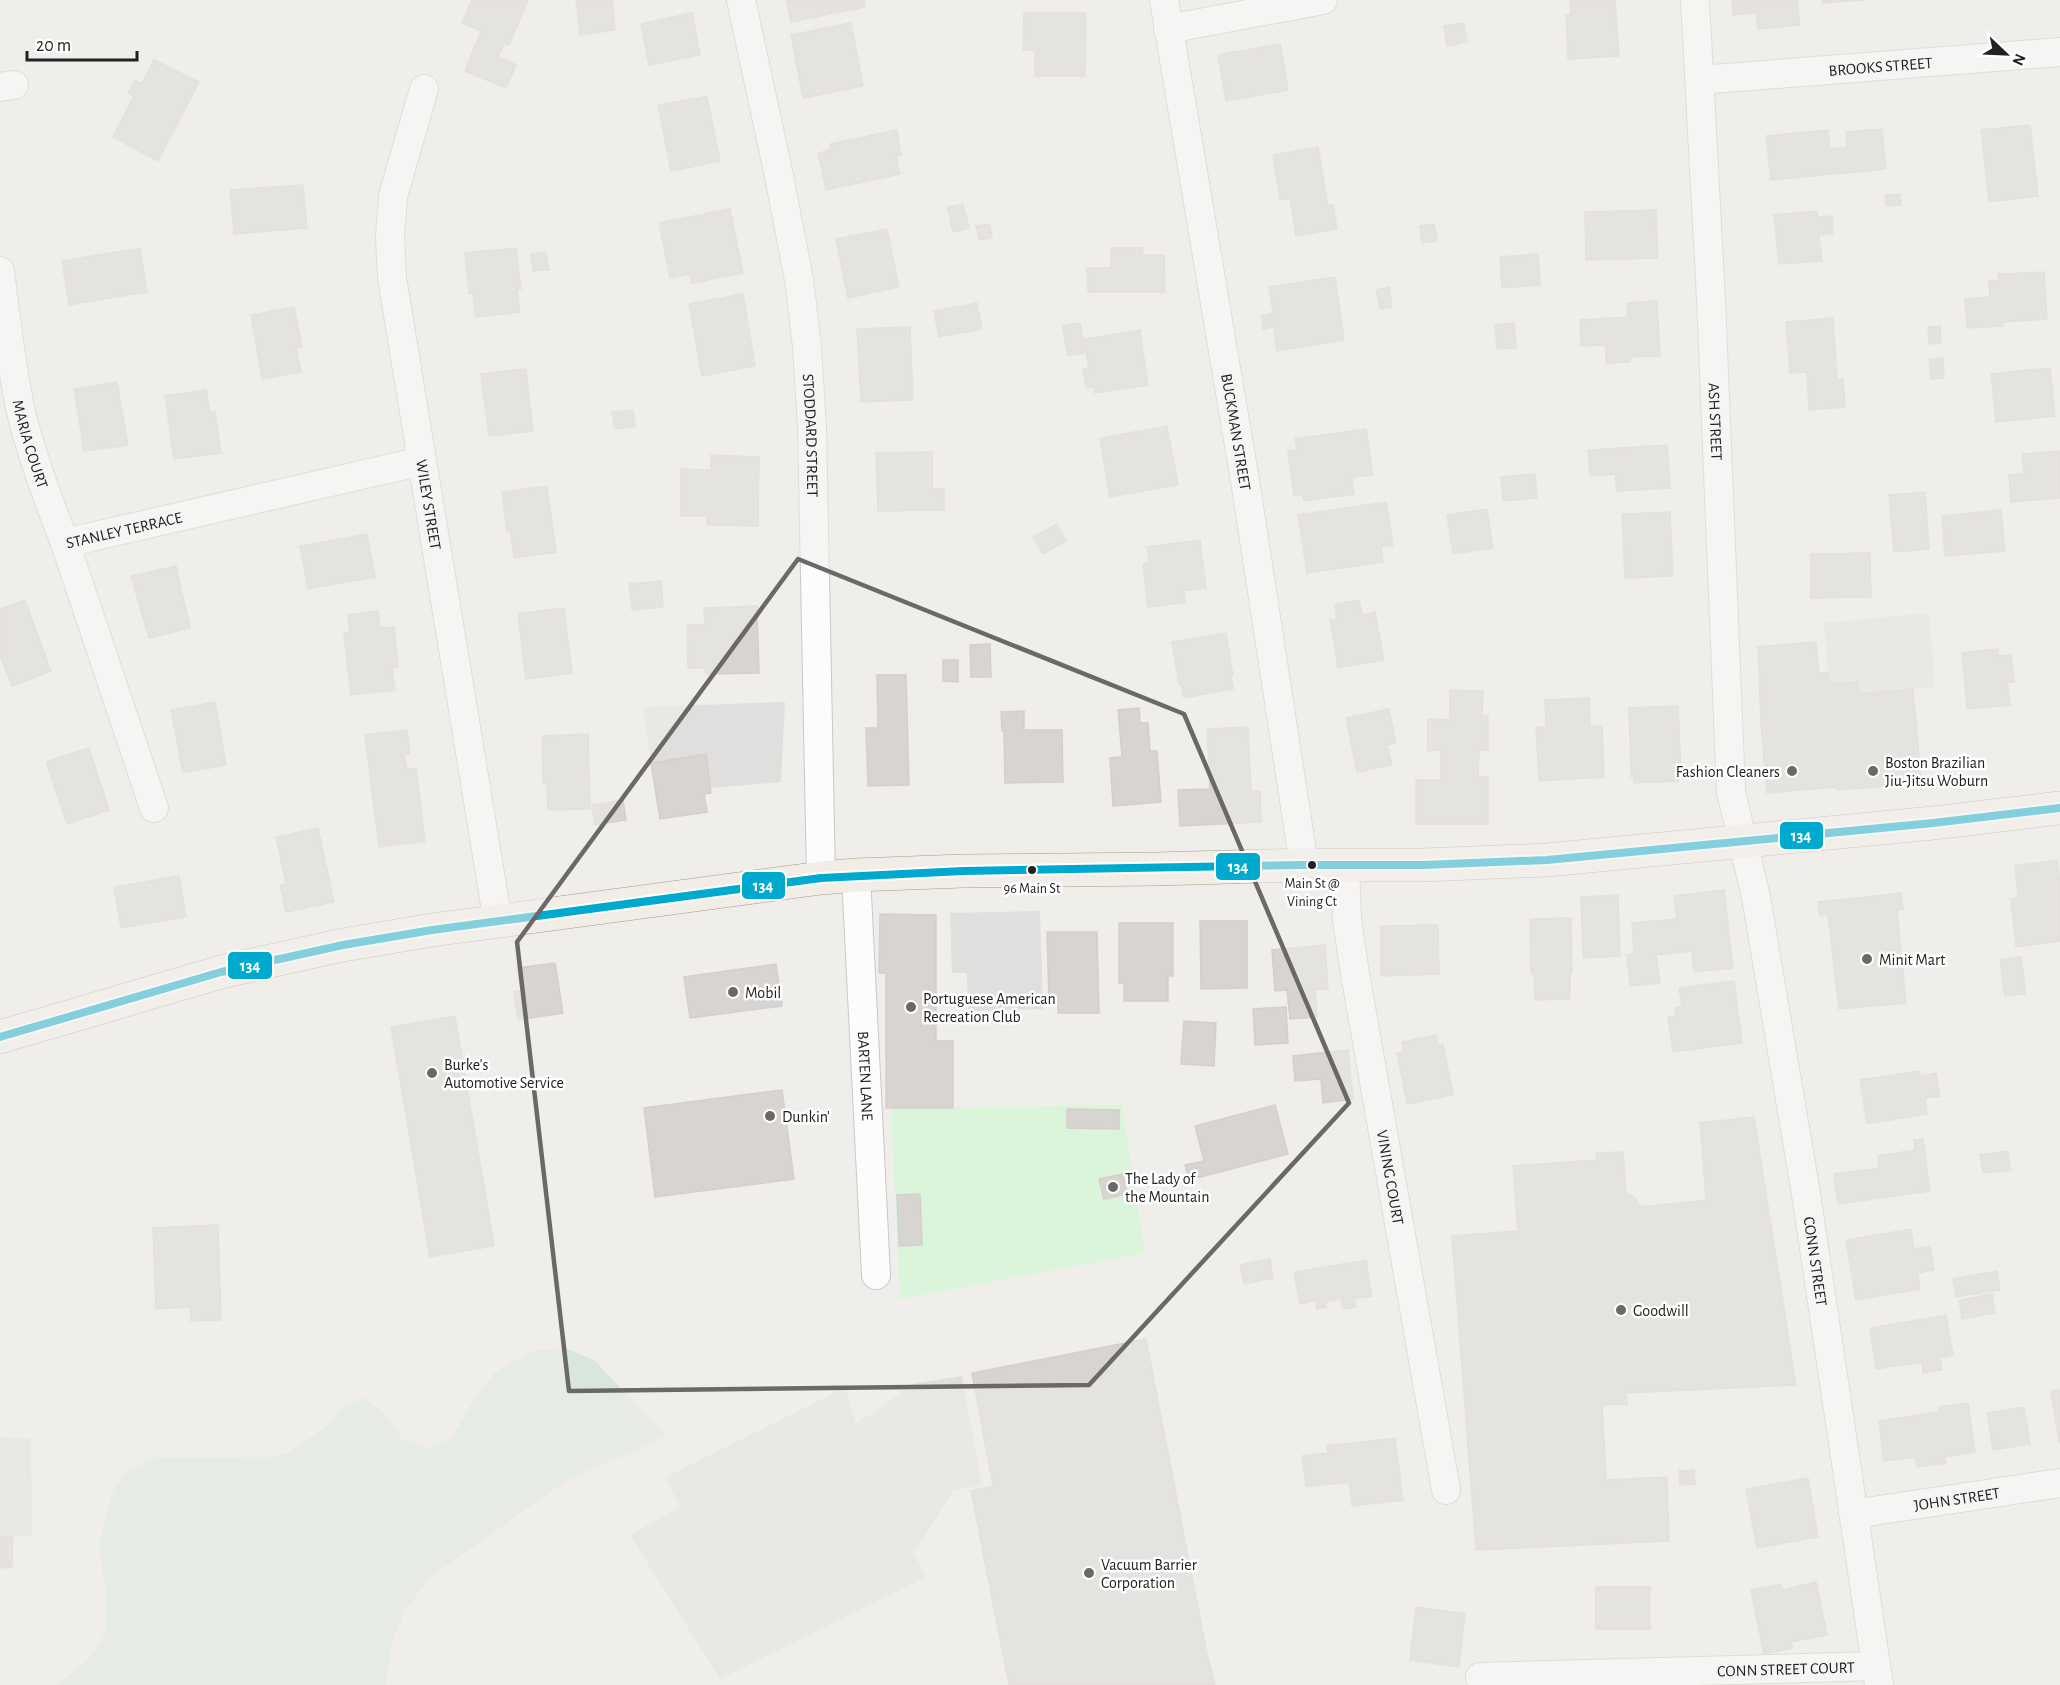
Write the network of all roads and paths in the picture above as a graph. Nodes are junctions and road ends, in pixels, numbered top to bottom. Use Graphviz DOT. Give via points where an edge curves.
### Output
graph roads {
  1 [pos="741,0"];
  2 [pos="1164,0"];
  3 [pos="1323,0"];
  4 [pos="1695,0"];
  5 [pos="1168,29"];
  6 [pos="2060,52"];
  7 [pos="1699,80"];
  8 [pos="424,89"];
  9 [pos="0,271"];
  10 [pos="422,461"];
  11 [pos="65,543"];
  12 [pos="154,808"];
  13 [pos="2060,808"];
  14 [pos="1742,841"];
  15 [pos="1304,865"];
  16 [pos="1345,865"];
  17 [pos="856,875"];
  18 [pos="821,878"];
  19 [pos="498,922"];
  20 [pos="0,1037"];
  21 [pos="876,1275"];
  22 [pos="2060,1483"];
  23 [pos="1446,1490"];
  24 [pos="1853,1514"];
  25 [pos="1877,1675"];
  26 [pos="1480,1677"];
  1 -- 18 [label="street, STODDARD STREET" via="782,188 807,346"];
  2 -- 5 [label="street, BUCKMAN STREET"];
  3 -- 5 [label="street"];
  4 -- 7 [label="street, ASH STREET"];
  5 -- 15 [label="street, BUCKMAN STREET" via="1246,487"];
  6 -- 7 [label="street, BROOKS STREET"];
  7 -- 14 [label="street, ASH STREET" via="1730,782"];
  8 -- 10 [label="street, WILEY STREET" via="393,196 390,237"];
  9 -- 11 [label="street, MARIA COURT" via="21,412"];
  10 -- 11 [label="street, STANLEY TERRACE"];
  10 -- 19 [label="street, WILEY STREET"];
  11 -- 12 [label="street, STANLEY TERRACE"];
  13 -- 14 [label="main road"];
  14 -- 16 [label="main road" via="1547,860"];
  14 -- 24 [label="street, CONN STREET" via="1756,897 1804,1183"];
  15 -- 16 [label="main road"];
  15 -- 17 [label="main road"];
  16 -- 23 [label="street, VINING COURT" via="1354,968"];
  17 -- 18 [label="main road"];
  17 -- 21 [label="street, BARTEN LANE"];
  18 -- 19 [label="main road"];
  19 -- 20 [label="main road" via="382,938 247,966"];
  22 -- 24 [label="street, JOHN STREET"];
  24 -- 25 [label="street, CONN STREET"];
  25 -- 26 [label="street, CONN STREET COURT"];
}
